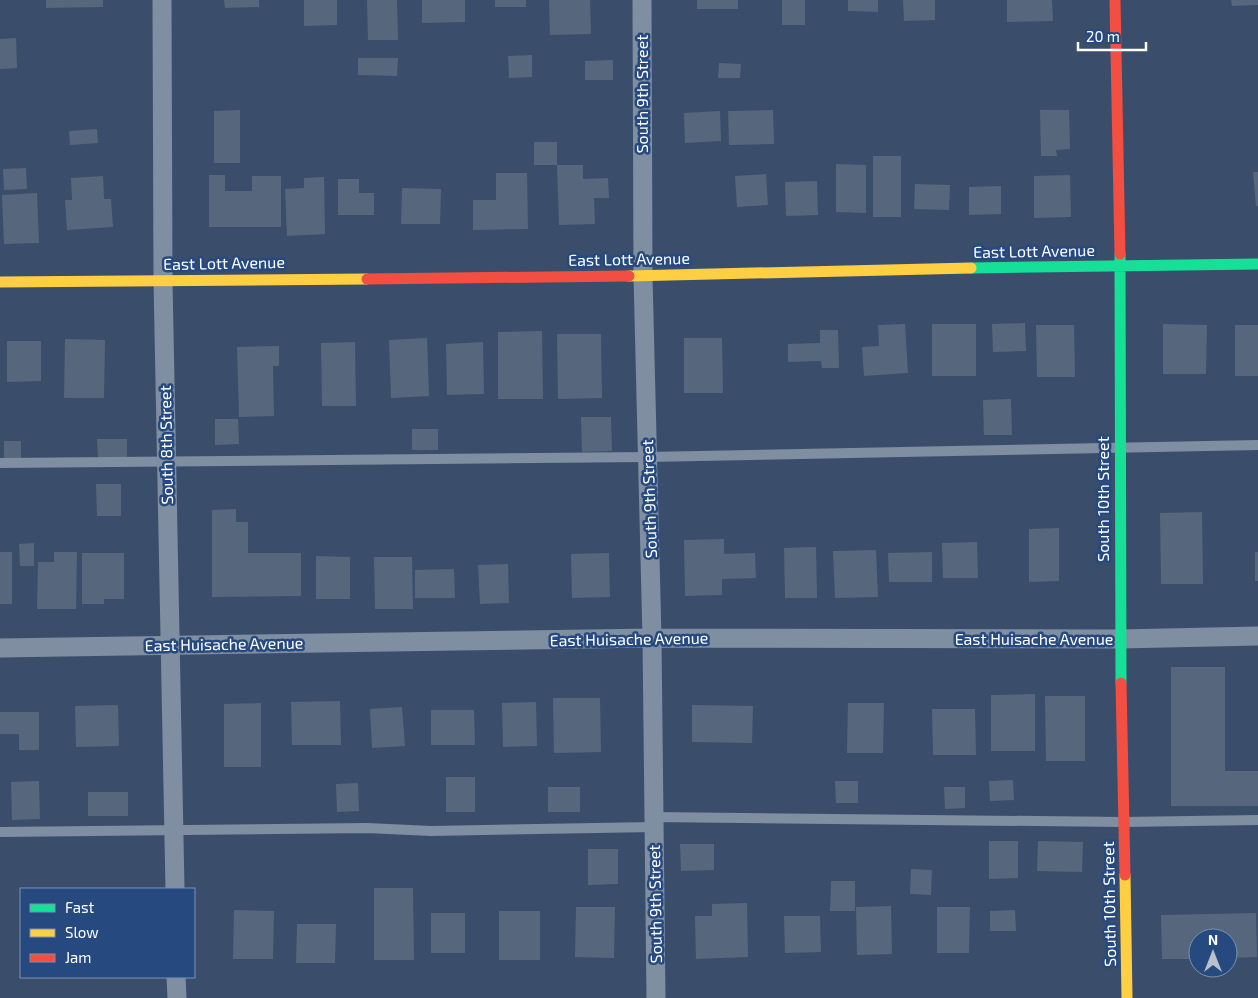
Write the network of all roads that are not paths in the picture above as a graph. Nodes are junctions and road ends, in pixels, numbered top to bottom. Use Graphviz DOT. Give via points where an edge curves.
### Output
graph roads {
  1 [pos="162,0"];
  2 [pos="642,0"];
  3 [pos="1115,0"];
  4 [pos="1258,264"];
  5 [pos="1120,265"];
  6 [pos="643,276"];
  7 [pos="163,280"];
  8 [pos="0,282"];
  9 [pos="1258,445"];
  10 [pos="1120,446"];
  11 [pos="648,457"];
  12 [pos="166,461"];
  13 [pos="0,464"];
  14 [pos="1258,636"];
  15 [pos="652,638"];
  16 [pos="1120,639"];
  17 [pos="169,645"];
  18 [pos="0,648"];
  19 [pos="1258,820"];
  20 [pos="654,822"];
  21 [pos="1123,822"];
  22 [pos="174,830"];
  23 [pos="0,832"];
  24 [pos="175,888"];
  25 [pos="176,978"];
  26 [pos="177,998"];
  27 [pos="656,998"];
  28 [pos="1127,998"];
  1 -- 7 [label="street, South 8th Street"];
  2 -- 6 [label="street, South 9th Street"];
  3 -- 5 [label="street, South 10th Street"];
  4 -- 5 [label="street, East Lott Avenue"];
  5 -- 6 [label="street, East Lott Avenue"];
  5 -- 10 [label="street, South 10th Street"];
  6 -- 7 [label="street, East Lott Avenue"];
  6 -- 11 [label="street, South 9th Street"];
  7 -- 8 [label="street, East Lott Avenue"];
  7 -- 12 [label="street, South 8th Street"];
  9 -- 10 [label="lane"];
  10 -- 11 [label="lane"];
  10 -- 16 [label="street, South 10th Street"];
  11 -- 12 [label="lane"];
  11 -- 15 [label="street, South 9th Street"];
  12 -- 13 [label="lane"];
  12 -- 17 [label="street, South 8th Street"];
  14 -- 16 [label="street, East Huisache Avenue"];
  15 -- 16 [label="street, East Huisache Avenue"];
  15 -- 17 [label="street, East Huisache Avenue"];
  15 -- 20 [label="street, South 9th Street"];
  16 -- 21 [label="street, South 10th Street"];
  17 -- 18 [label="street, East Huisache Avenue"];
  17 -- 22 [label="street, South 8th Street"];
  19 -- 21 [label="lane"];
  20 -- 21 [label="lane"];
  20 -- 22 [label="lane" via="431,831 367,828"];
  20 -- 27 [label="street, South 9th Street"];
  21 -- 28 [label="street, South 10th Street"];
  22 -- 23 [label="lane"];
  22 -- 24 [label="street, South 8th Street"];
  25 -- 26 [label="street"];
}
